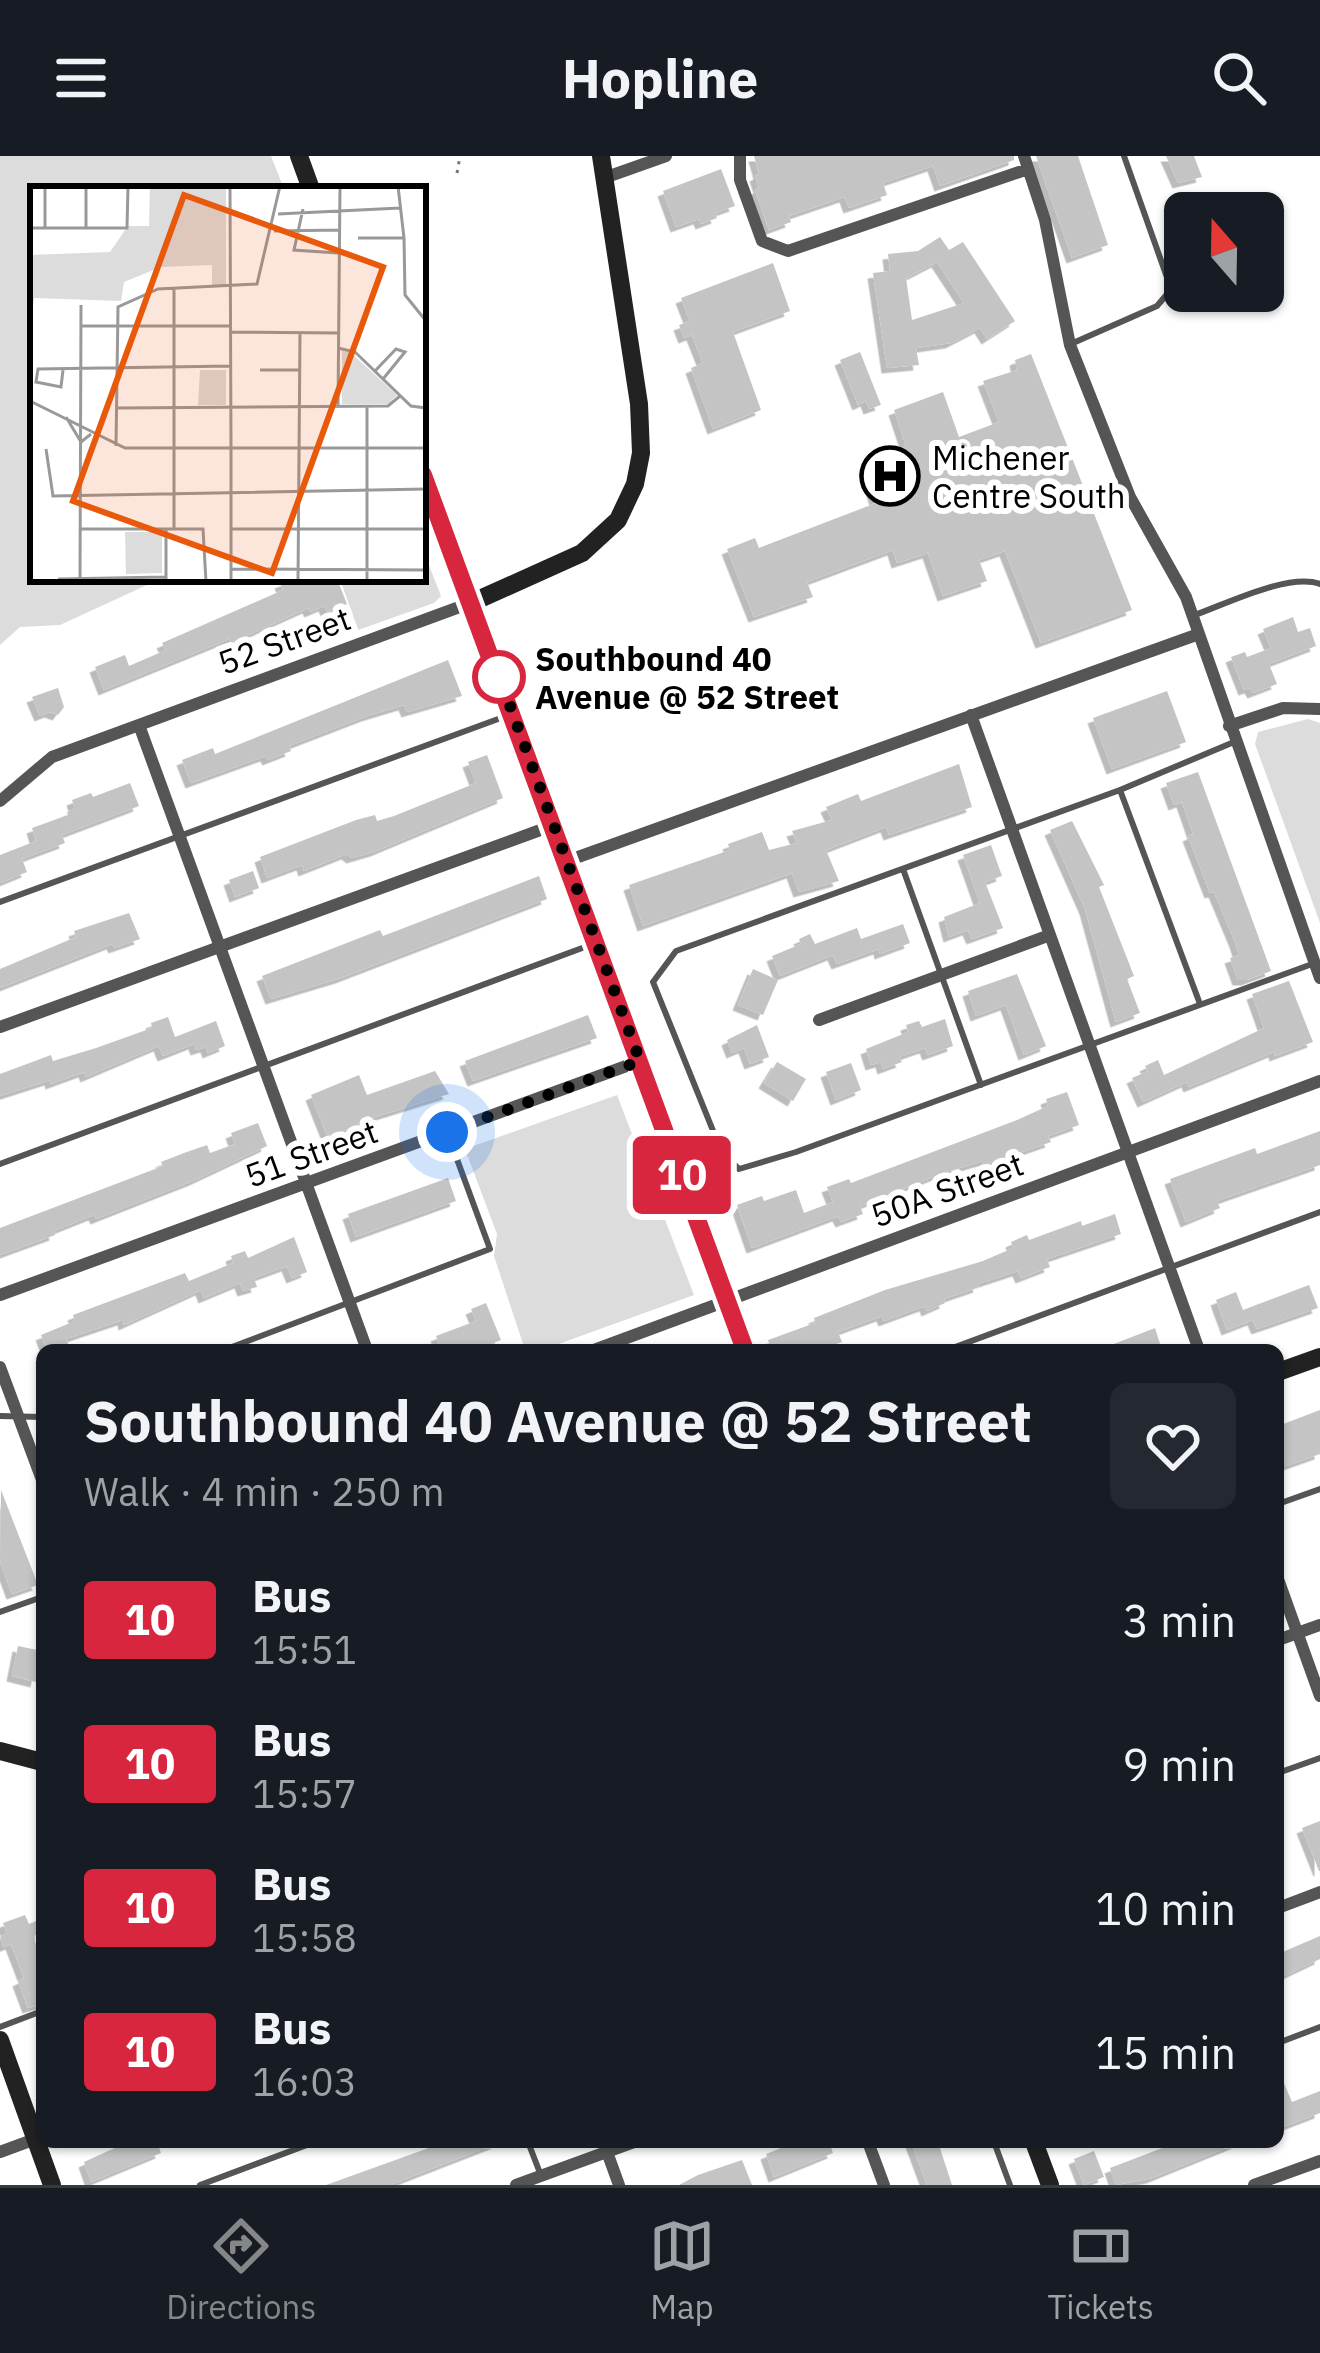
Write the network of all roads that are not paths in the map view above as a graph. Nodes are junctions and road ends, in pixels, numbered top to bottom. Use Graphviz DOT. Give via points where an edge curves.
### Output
graph roads {
  1 [pos="298,156"];
  2 [pos="601,156"];
  3 [pos="666,156"];
  4 [pos="740,156"];
  5 [pos="1124,156"];
  6 [pos="1026,163"];
  7 [pos="604,178"];
  8 [pos="310,186"];
  9 [pos="1070,345"];
  10 [pos="426,483"];
  11 [pos="1320,584"];
  12 [pos="472,602"];
  13 [pos="1191,616"];
  14 [pos="1196,634"];
  15 [pos="1320,709"];
  16 [pos="513,714"];
  17 [pos="971,715"];
  18 [pos="139,725"];
  19 [pos="1229,726"];
  20 [pos="1234,742"];
  21 [pos="1120,790"];
  22 [pos="0,801"];
  23 [pos="554,825"];
  24 [pos="1012,829"];
  25 [pos="180,837"];
  26 [pos="567,861"];
  27 [pos="903,868"];
  28 [pos="0,902"];
  29 [pos="1051,935"];
  30 [pos="596,943"];
  31 [pos="221,946"];
  32 [pos="1315,963"];
  33 [pos="940,974"];
  34 [pos="1320,978"];
  35 [pos="1200,1004"];
  36 [pos="819,1020"];
  37 [pos="0,1027"];
  38 [pos="1090,1045"];
  39 [pos="640,1061"];
  40 [pos="264,1066"];
  41 [pos="1320,1081"];
  42 [pos="981,1085"];
  43 [pos="447,1132"];
  44 [pos="1128,1152"];
  45 [pos="0,1164"];
  46 [pos="307,1184"];
  47 [pos="1320,1212"];
  48 [pos="1170,1267"];
  49 [pos="0,1295"];
  50 [pos="727,1300"];
  51 [pos="350,1303"];
  52 [pos="240,1344"];
  53 [pos="365,1344"];
  54 [pos="610,1344"];
  55 [pos="744,1344"];
  56 [pos="963,1344"];
  57 [pos="1197,1344"];
  58 [pos="1320,1357"];
  59 [pos="0,1366"];
  60 [pos="1284,1370"];
  61 [pos="0,1416"];
  62 [pos="36,1417"];
  63 [pos="19,1418"];
  64 [pos="36,1464"];
  65 [pos="1320,1489"];
  66 [pos="1284,1502"];
  67 [pos="1284,1595"];
  68 [pos="36,1599"];
  69 [pos="0,1612"];
  70 [pos="1320,1624"];
  71 [pos="1298,1633"];
  72 [pos="1284,1638"];
  73 [pos="1320,1696"];
  74 [pos="2,1753"];
  75 [pos="1320,1758"];
  76 [pos="36,1761"];
  77 [pos="1284,1771"];
  78 [pos="1320,1892"];
  79 [pos="1284,1906"];
  80 [pos="36,2013"];
  81 [pos="0,2027"];
  82 [pos="1320,2027"];
  83 [pos="0,2040"];
  84 [pos="1284,2040"];
  85 [pos="36,2130"];
  86 [pos="36,2139"];
  87 [pos="42,2148"];
  88 [pos="299,2148"];
  89 [pos="530,2148"];
  90 [pos="618,2148"];
  91 [pos="870,2148"];
  92 [pos="996,2148"];
  93 [pos="1036,2148"];
  94 [pos="0,2152"];
  95 [pos="607,2152"];
  96 [pos="1320,2161"];
  97 [pos="541,2176"];
  98 [pos="52,2185"];
  99 [pos="200,2185"];
  100 [pos="516,2185"];
  101 [pos="620,2185"];
  102 [pos="884,2185"];
  103 [pos="1010,2185"];
  104 [pos="1049,2185"];
  105 [pos="1254,2185"];
  1 -- 8 [label="street"];
  2 -- 7 [label="street"];
  3 -- 7 [label="street"];
  4 -- 6 [label="street" via="740,180 762,241 788,251"];
  5 -- 9 [label="lane" via="1168,293"];
  6 -- 9 [label="street"];
  7 -- 12 [label="street, 52 Street" via="639,404 634,484 618,520 582,553"];
  9 -- 13 [label="street" via="1130,497"];
  10 -- 12 [label="street"];
  11 -- 13 [label="lane" via="1289,582"];
  12 -- 16 [label="street"];
  12 -- 18 [label="street, 52 Street"];
  13 -- 14 [label="street"];
  14 -- 17 [label="street"];
  14 -- 19 [label="street"];
  15 -- 19 [label="street" via="1283,708"];
  16 -- 23 [label="street"];
  16 -- 25 [label="lane"];
  17 -- 24 [label="street"];
  17 -- 26 [label="street"];
  18 -- 22 [label="street, 52 Street" via="46,760"];
  18 -- 25 [label="street"];
  19 -- 20 [label="street"];
  20 -- 21 [label="lane"];
  20 -- 32 [label="street"];
  21 -- 24 [label="lane"];
  21 -- 35 [label="lane"];
  23 -- 26 [label="street"];
  23 -- 31 [label="street"];
  24 -- 27 [label="lane"];
  24 -- 29 [label="street"];
  25 -- 28 [label="lane"];
  25 -- 31 [label="street"];
  26 -- 30 [label="street"];
  27 -- 33 [label="lane"];
  27 -- 42 [label="lane" via="676,951 653,982 722,1153 739,1169"];
  29 -- 33 [label="street"];
  29 -- 38 [label="street"];
  30 -- 39 [label="street"];
  30 -- 40 [label="lane"];
  31 -- 37 [label="street"];
  31 -- 40 [label="street"];
  32 -- 34 [label="street"];
  32 -- 35 [label="lane"];
  33 -- 36 [label="street"];
  33 -- 42 [label="lane"];
  35 -- 38 [label="lane"];
  38 -- 42 [label="lane"];
  38 -- 44 [label="street"];
  39 -- 43 [label="street, 51 Street"];
  39 -- 50 [label="street"];
  40 -- 45 [label="lane"];
  40 -- 46 [label="street"];
  41 -- 44 [label="street, 50A Street"];
  43 -- 46 [label="street, 51 Street"];
  43 -- 51 [label="lane" via="490,1249"];
  44 -- 48 [label="street"];
  44 -- 50 [label="street, 50A Street"];
  46 -- 49 [label="street, 51 Street"];
  46 -- 51 [label="street"];
  47 -- 48 [label="lane"];
  48 -- 56 [label="lane"];
  48 -- 57 [label="street"];
  50 -- 54 [label="street, 50A Street"];
  50 -- 55 [label="street"];
  51 -- 52 [label="lane"];
  51 -- 53 [label="street"];
  58 -- 60 [label="street"];
  59 -- 63 [label="street"];
  61 -- 63 [label="lane"];
  62 -- 63 [label="lane"];
  63 -- 64 [label="street"];
  65 -- 66 [label="lane"];
  67 -- 71 [label="street"];
  68 -- 69 [label="lane"];
  70 -- 71 [label="street"];
  71 -- 72 [label="street"];
  71 -- 73 [label="street"];
  74 -- 76 [label="street"];
  75 -- 77 [label="lane"];
  78 -- 79 [label="street"];
  80 -- 81 [label="lane"];
  82 -- 84 [label="lane"];
  83 -- 85 [label="street"];
  86 -- 94 [label="street"];
  87 -- 98 [label="street"];
  88 -- 99 [label="lane"];
  89 -- 97 [label="lane"];
  90 -- 95 [label="street"];
  91 -- 102 [label="street"];
  92 -- 103 [label="lane"];
  93 -- 104 [label="street"];
  95 -- 97 [label="street"];
  95 -- 101 [label="street"];
  96 -- 105 [label="street"];
  97 -- 100 [label="street"];
}
